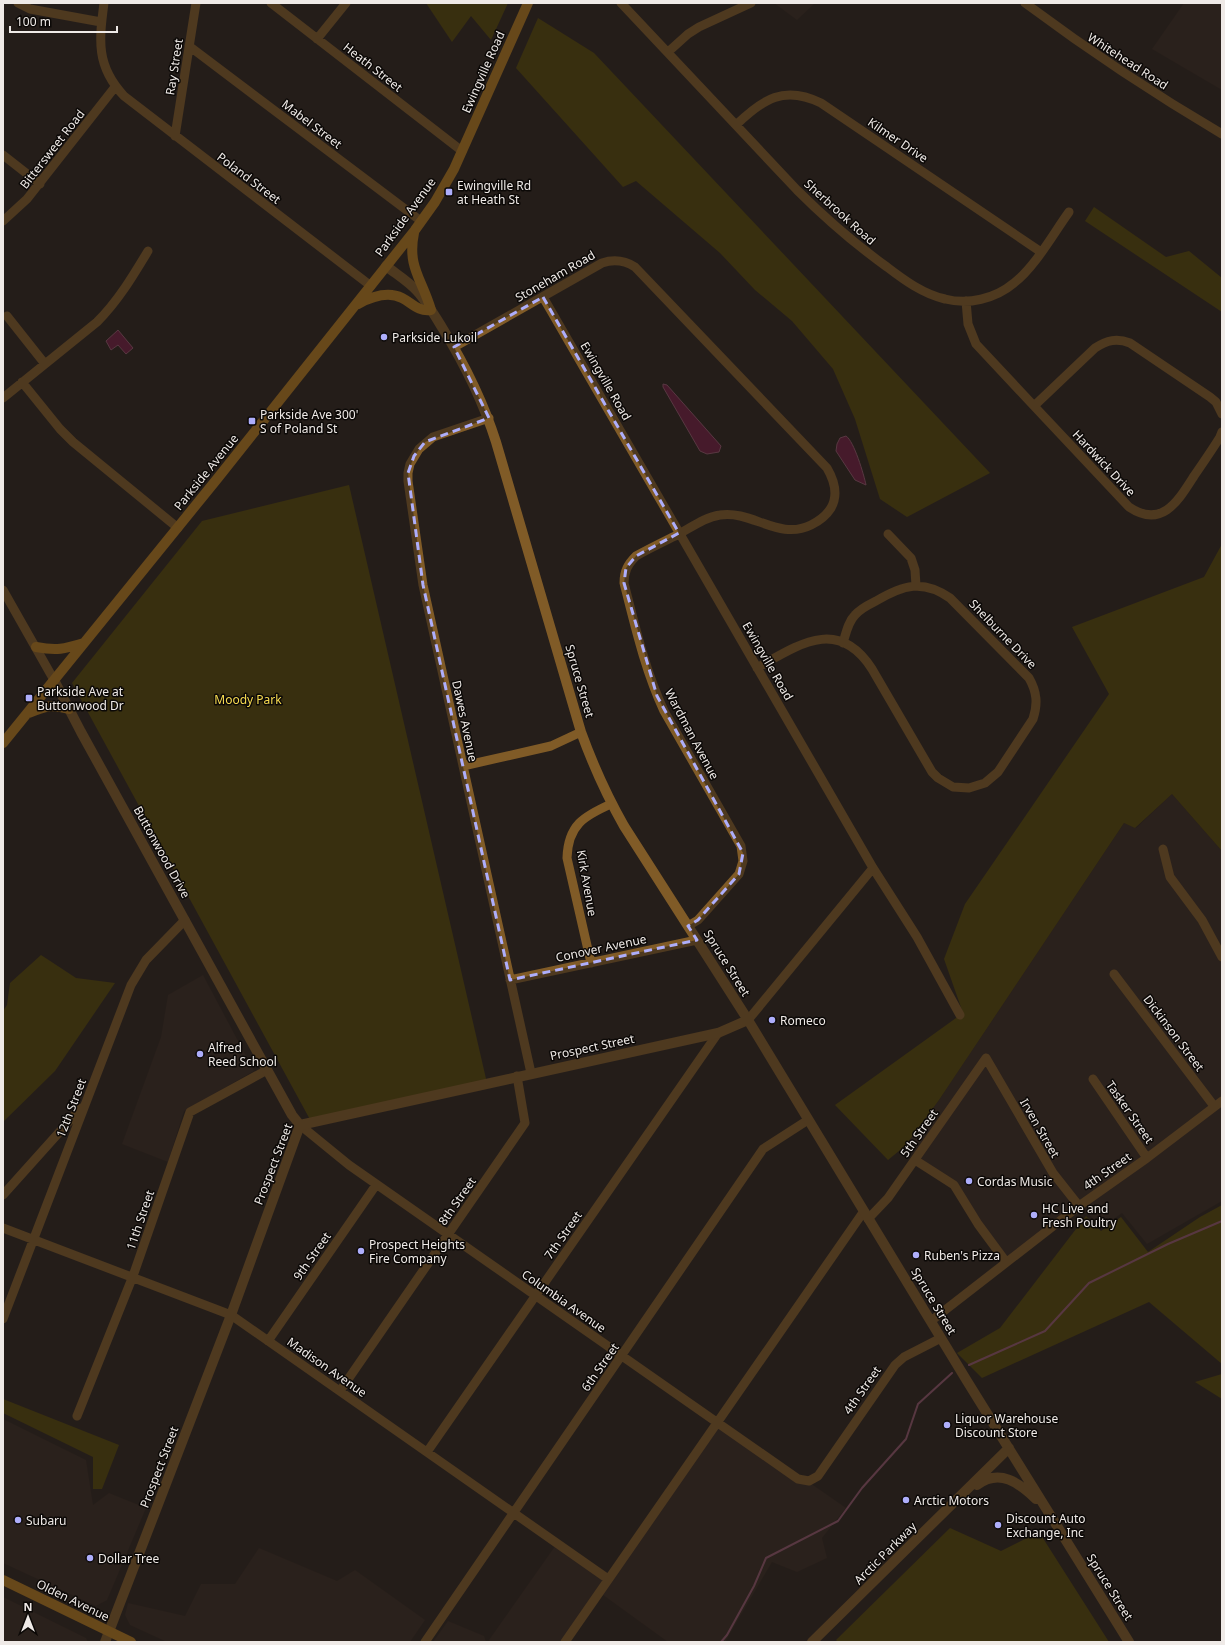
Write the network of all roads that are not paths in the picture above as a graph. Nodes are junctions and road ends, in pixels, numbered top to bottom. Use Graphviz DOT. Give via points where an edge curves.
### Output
graph roads {
  1 [pos="18,3"];
  2 [pos="104,3"];
  3 [pos="196,3"];
  4 [pos="271,3"];
  5 [pos="346,3"];
  6 [pos="528,3"];
  7 [pos="621,3"];
  8 [pos="751,3"];
  9 [pos="1025,3"];
  10 [pos="101,22"];
  11 [pos="317,39"];
  12 [pos="189,46"];
  13 [pos="668,52"];
  14 [pos="115,87"];
  15 [pos="736,125"];
  16 [pos="1222,134"];
  17 [pos="174,136"];
  18 [pos="462,151"];
  19 [pos="3,155"];
  20 [pos="452,174"];
  21 [pos="40,184"];
  22 [pos="1069,212"];
  23 [pos="3,221"];
  24 [pos="421,221"];
  25 [pos="415,230"];
  26 [pos="148,251"];
  27 [pos="1041,252"];
  28 [pos="386,266"];
  29 [pos="370,286"];
  30 [pos="543,297"];
  31 [pos="966,301"];
  32 [pos="355,305"];
  33 [pos="431,310"];
  34 [pos="7,316"];
  35 [pos="454,347"];
  36 [pos="45,364"];
  37 [pos="22,382"];
  38 [pos="3,398"];
  39 [pos="1034,406"];
  40 [pos="1222,414"];
  41 [pos="488,418"];
  42 [pos="1222,432"];
  43 [pos="178,528"];
  44 [pos="679,534"];
  45 [pos="888,534"];
  46 [pos="916,586"];
  47 [pos="3,590"];
  48 [pos="6,602"];
  49 [pos="84,643"];
  50 [pos="843,643"];
  51 [pos="36,647"];
  52 [pos="757,668"];
  53 [pos="54,680"];
  54 [pos="69,709"];
  55 [pos="27,714"];
  56 [pos="581,732"];
  57 [pos="3,744"];
  58 [pos="463,766"];
  59 [pos="611,804"];
  60 [pos="1163,849"];
  61 [pos="873,868"];
  62 [pos="184,920"];
  63 [pos="688,926"];
  64 [pos="697,940"];
  65 [pos="1222,957"];
  66 [pos="591,963"];
  67 [pos="1114,974"];
  68 [pos="510,980"];
  69 [pos="960,1015"];
  70 [pos="748,1020"];
  71 [pos="718,1032"];
  72 [pos="986,1058"];
  73 [pos="267,1070"];
  74 [pos="531,1073"];
  75 [pos="516,1076"];
  76 [pos="1093,1079"];
  77 [pos="85,1104"];
  78 [pos="1218,1104"];
  79 [pos="808,1120"];
  80 [pos="300,1125"];
  81 [pos="1148,1158"];
  82 [pos="915,1160"];
  83 [pos="376,1185"];
  84 [pos="3,1195"];
  85 [pos="1079,1206"];
  86 [pos="866,1215"];
  87 [pos="3,1228"];
  88 [pos="448,1235"];
  89 [pos="33,1239"];
  90 [pos="1006,1262"];
  91 [pos="133,1276"];
  92 [pos="535,1296"];
  93 [pos="231,1315"];
  94 [pos="3,1319"];
  95 [pos="931,1321"];
  96 [pos="941,1338"];
  97 [pos="268,1341"];
  98 [pos="622,1356"];
  99 [pos="340,1391"];
  100 [pos="77,1416"];
  101 [pos="716,1422"];
  102 [pos="1009,1448"];
  103 [pos="427,1452"];
  104 [pos="819,1474"];
  105 [pos="1045,1506"];
  106 [pos="514,1513"];
  107 [pos="943,1513"];
  108 [pos="608,1579"];
  109 [pos="3,1580"];
  110 [pos="109,1632"];
  111 [pos="105,1642"];
  112 [pos="131,1642"];
  113 [pos="425,1642"];
  114 [pos="565,1642"];
  115 [pos="812,1642"];
  116 [pos="1129,1642"];
  1 -- 10 [label="street" via="30,9"];
  2 -- 10 [label="street, Poland Street"];
  3 -- 12 [label="street, Ray Street"];
  4 -- 11 [label="street, Heath Street"];
  5 -- 11 [label="street"];
  6 -- 18 [label="main road, Ewingville Road"];
  7 -- 13 [label="street, Sherbrook Road"];
  8 -- 13 [label="street" via="699,27"];
  9 -- 16 [label="street, Whitehead Road" via="1081,44"];
  10 -- 14 [label="street, Poland Street" via="99,38 102,60"];
  11 -- 18 [label="street, Heath Street"];
  12 -- 17 [label="street, Ray Street"];
  12 -- 24 [label="street, Mabel Street"];
  13 -- 15 [label="street, Sherbrook Road"];
  14 -- 17 [label="street, Poland Street" via="127,100"];
  14 -- 21 [label="street, Bittersweet Road"];
  15 -- 27 [label="street, Kilmer Drive" via="754,108 774,98 793,95 813,99"];
  15 -- 31 [label="street, Sherbrook Road" via="823,216 870,255 900,277 930,293 945,299"];
  17 -- 29 [label="street, Poland Street"];
  18 -- 20 [label="main road, Ewingville Road"];
  19 -- 21 [label="street"];
  20 -- 24 [label="main road, Parkside Avenue"];
  21 -- 23 [label="street, Bittersweet Road"];
  22 -- 27 [label="street, Sherbrook Road"];
  24 -- 25 [label="main road, Parkside Avenue"];
  25 -- 28 [label="main road, Parkside Avenue"];
  25 -- 33 [label="main road" via="412,245 413,265"];
  26 -- 36 [label="street" via="108,311"];
  27 -- 31 [label="street, Sherbrook Road" via="1013,284 991,296"];
  28 -- 29 [label="main road, Parkside Avenue"];
  28 -- 33 [label="street, Spruce Street" via="416,290"];
  29 -- 32 [label="main road, Parkside Avenue"];
  30 -- 35 [label="street, Stoneham Road"];
  30 -- 44 [label="street, Ewingville Road"];
  30 -- 44 [label="street, Stoneham Road" via="602,262 623,261 634,267 827,468 832,477 835,487 833,504 816,523 805,528 773,528 732,514 708,518"];
  31 -- 39 [label="street, Hardwick Drive" via="968,324 976,344"];
  32 -- 33 [label="main road" via="379,296 390,296 401,298 424,311"];
  32 -- 43 [label="main road, Parkside Avenue"];
  33 -- 35 [label="street, Spruce Street"];
  34 -- 36 [label="street"];
  35 -- 41 [label="street, Spruce Street" via="476,387"];
  36 -- 37 [label="street"];
  37 -- 38 [label="street"];
  37 -- 43 [label="street" via="73,442"];
  39 -- 40 [label="street" via="1102,343 1116,340 1130,343 1210,397 1216,402"];
  39 -- 42 [label="street, Hardwick Drive" via="1129,507 1142,514 1165,512 1175,504"];
  41 -- 56 [label="street, Spruce Street"];
  41 -- 58 [label="street, Dawes Avenue" via="425,442 414,456 408,473 424,585"];
  43 -- 49 [label="main road, Parkside Avenue"];
  44 -- 52 [label="street, Ewingville Road"];
  44 -- 63 [label="street, Wardman Avenue" via="636,556 626,568 624,583 657,696 743,853 739,874 698,920"];
  45 -- 46 [label="street" via="911,558"];
  46 -- 50 [label="street, Shelburne Drive" via="892,591 861,609 850,621"];
  46 -- 50 [label="street, Shelburne Drive" via="935,589 950,598 1034,686 1037,702 1033,719 992,778 969,788 953,787 938,778 866,660 852,647"];
  47 -- 48 [label="street, Buttonwood Drive"];
  48 -- 51 [label="street, Buttonwood Drive"];
  49 -- 51 [label="main road" via="62,650"];
  49 -- 53 [label="main road, Parkside Avenue"];
  50 -- 52 [label="street, Shelburne Drive" via="827,639 809,641"];
  51 -- 53 [label="street, Buttonwood Drive"];
  52 -- 61 [label="street, Ewingville Road"];
  53 -- 54 [label="street, Buttonwood Drive"];
  53 -- 55 [label="main road, Parkside Avenue"];
  54 -- 55 [label="main road" via="43,707"];
  54 -- 62 [label="street, Buttonwood Drive"];
  55 -- 57 [label="main road, Parkside Avenue"];
  56 -- 58 [label="street" via="551,746"];
  56 -- 59 [label="street, Spruce Street"];
  58 -- 68 [label="street, Dawes Avenue"];
  59 -- 63 [label="street, Spruce Street"];
  59 -- 66 [label="street, Kirk Avenue" via="578,824 568,848"];
  60 -- 65 [label="street" via="1170,877 1209,930"];
  61 -- 69 [label="street"];
  61 -- 70 [label="street"];
  62 -- 73 [label="street, Buttonwood Drive"];
  62 -- 77 [label="street, 12th Street" via="146,960 131,985"];
  63 -- 64 [label="street, Spruce Street"];
  64 -- 66 [label="street, Conover Avenue"];
  64 -- 70 [label="street, Spruce Street"];
  66 -- 68 [label="street, Conover Avenue"];
  67 -- 78 [label="street, Dickinson Street"];
  68 -- 74 [label="street, Dawes Avenue"];
  70 -- 71 [label="street, Prospect Street"];
  70 -- 79 [label="street, Spruce Street"];
  71 -- 74 [label="street, Prospect Street"];
  71 -- 92 [label="street, 7th Street"];
  72 -- 82 [label="street, 5th Street"];
  72 -- 85 [label="street, Irven Street" via="1053,1173"];
  73 -- 80 [label="street, Buttonwood Drive"];
  73 -- 91 [label="street, 11th Street" via="190,1112"];
  74 -- 75 [label="street, Prospect Street"];
  75 -- 80 [label="street, Prospect Street" via="437,1096"];
  75 -- 88 [label="street, 8th Street" via="525,1123"];
  76 -- 81 [label="street, Tasker Street"];
  77 -- 84 [label="street"];
  77 -- 89 [label="street, 12th Street"];
  78 -- 81 [label="street, 4th Street"];
  79 -- 86 [label="street, Spruce Street"];
  79 -- 98 [label="street, 6th Street" via="763,1150"];
  80 -- 83 [label="street, Columbia Avenue"];
  80 -- 93 [label="street, Prospect Street"];
  81 -- 85 [label="street, 4th Street"];
  82 -- 86 [label="street, 5th Street" via="888,1198"];
  82 -- 90 [label="street" via="954,1185"];
  83 -- 88 [label="street, Columbia Avenue"];
  83 -- 97 [label="street, 9th Street"];
  85 -- 90 [label="street, 4th Street"];
  86 -- 95 [label="street, Spruce Street"];
  86 -- 101 [label="street, 5th Street"];
  87 -- 89 [label="street, Madison Avenue"];
  88 -- 92 [label="street, Columbia Avenue"];
  88 -- 99 [label="street, 8th Street"];
  89 -- 91 [label="street, Madison Avenue"];
  89 -- 94 [label="street, 12th Street"];
  90 -- 95 [label="street, 4th Street"];
  91 -- 93 [label="street, Madison Avenue"];
  91 -- 100 [label="street, 11th Street"];
  92 -- 98 [label="street, Columbia Avenue"];
  92 -- 103 [label="street, 7th Street"];
  93 -- 97 [label="street, Madison Avenue"];
  93 -- 110 [label="street, Prospect Street"];
  95 -- 96 [label="street, Spruce Street"];
  96 -- 102 [label="street, Spruce Street"];
  96 -- 104 [label="street, 4th Street" via="904,1357 895,1365"];
  97 -- 99 [label="street, Madison Avenue"];
  98 -- 101 [label="street, Columbia Avenue"];
  98 -- 106 [label="street, 6th Street"];
  99 -- 103 [label="street, Madison Avenue"];
  101 -- 104 [label="street, Columbia Avenue" via="798,1479 809,1481"];
  101 -- 108 [label="street, 5th Street"];
  102 -- 105 [label="street, Spruce Street"];
  102 -- 107 [label="street, Arctic Parkway"];
  103 -- 106 [label="street, Madison Avenue"];
  105 -- 107 [label="street" via="1016,1482 992,1478 980,1484"];
  105 -- 116 [label="street, Spruce Street"];
  106 -- 108 [label="street, Madison Avenue"];
  106 -- 113 [label="street, 6th Street"];
  107 -- 115 [label="street, Arctic Parkway"];
  108 -- 114 [label="street, 5th Street"];
  109 -- 110 [label="main road, Olden Avenue"];
  110 -- 111 [label="street, Prospect Street"];
  110 -- 112 [label="main road, Olden Avenue"];
}
